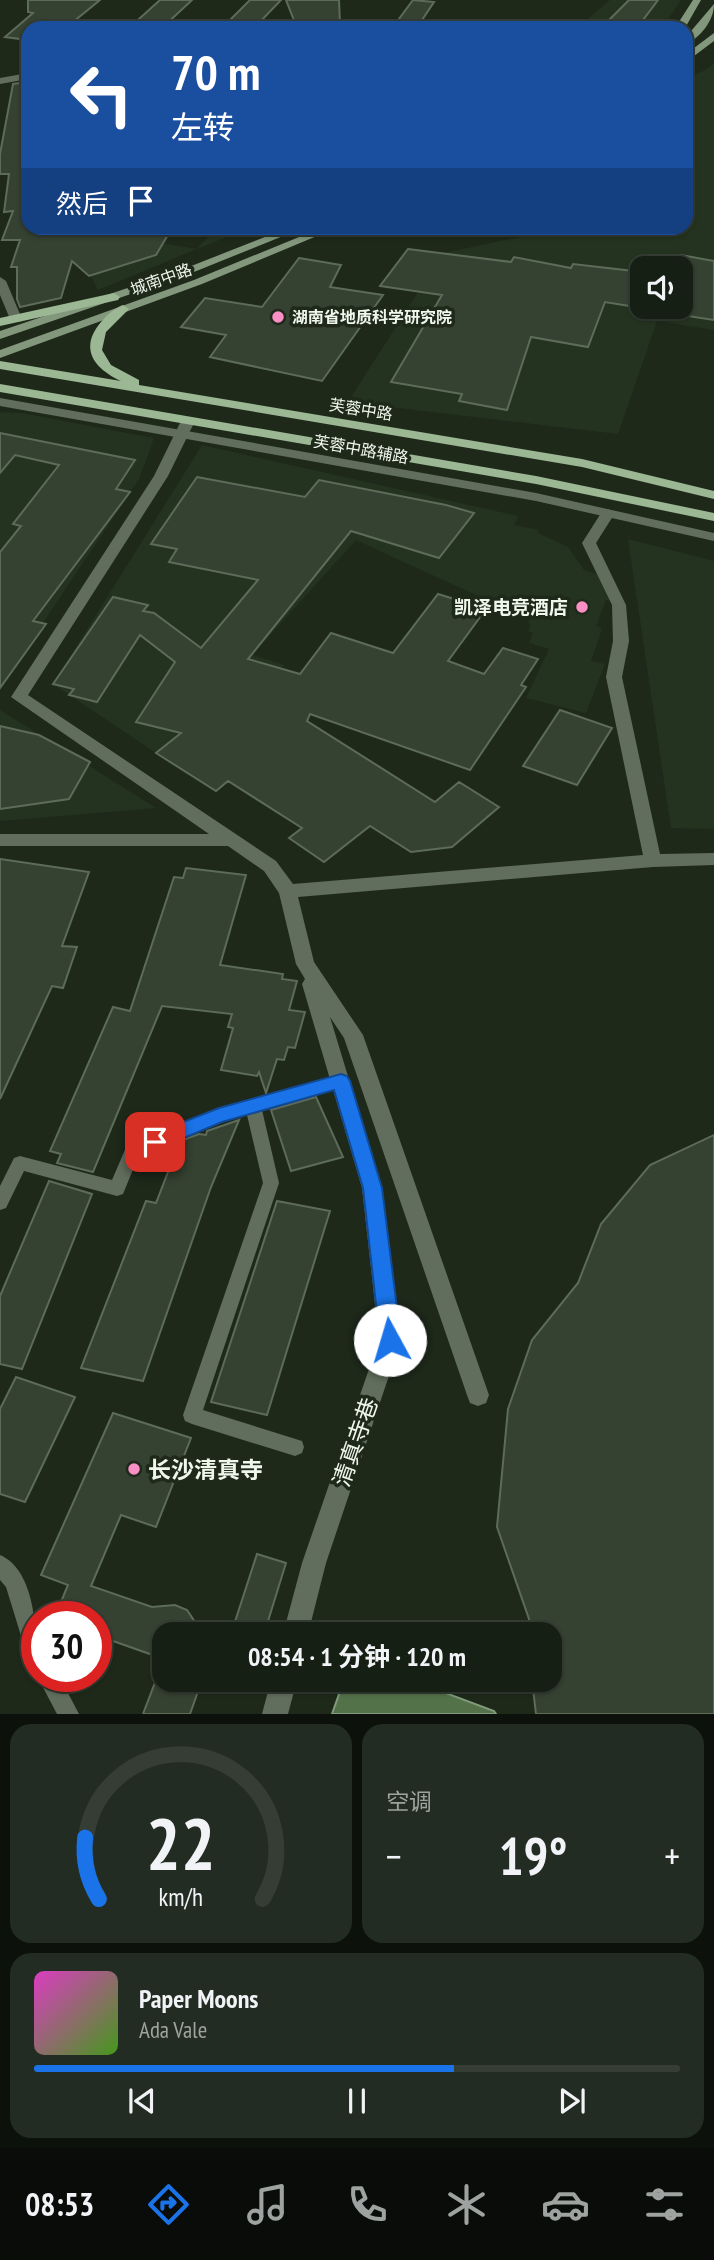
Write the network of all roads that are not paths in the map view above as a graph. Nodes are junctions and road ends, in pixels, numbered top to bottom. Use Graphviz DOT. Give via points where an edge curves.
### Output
graph roads {
  1 [pos="697,0"];
  2 [pos="714,7"];
  3 [pos="684,21"];
  4 [pos="714,25"];
  5 [pos="693,36"];
  6 [pos="714,36"];
  7 [pos="693,50"];
  8 [pos="693,52"];
  9 [pos="21,77"];
  10 [pos="0,81"];
  11 [pos="279,235"];
  12 [pos="313,235"];
  13 [pos="0,281"];
  14 [pos="114,297"];
  15 [pos="123,309"];
  16 [pos="16,319"];
  17 [pos="0,322"];
  18 [pos="0,335"];
  19 [pos="0,354"];
  20 [pos="0,365"];
  21 [pos="0,388"];
  22 [pos="171,395"];
  23 [pos="60,399"];
  24 [pos="0,400"];
  25 [pos="184,428"];
  26 [pos="714,495"];
  27 [pos="608,513"];
  28 [pos="714,517"];
  29 [pos="714,537"];
  30 [pos="0,840"];
  31 [pos="232,840"];
  32 [pos="714,859"];
  33 [pos="653,861"];
  34 [pos="288,891"];
  35 [pos="305,964"];
  36 [pos="341,1081"];
  37 [pos="253,1106"];
  38 [pos="0,1203"];
  39 [pos="478,1395"];
  40 [pos="295,1447"];
  41 [pos="0,1565"];
  42 [pos="21,1604"];
  43 [pos="299,1622"];
  44 [pos="56,1692"];
  45 [pos="281,1692"];
  46 [pos="69,1714"];
  47 [pos="275,1714"];
  1 -- 3 [label="main road"];
  2 -- 5 [label="main road"];
  4 -- 7 [label="main road"];
  6 -- 8 [label="main road"];
  9 -- 10 [label="street"];
  11 -- 14 [label="main road, 城南中路"];
  12 -- 15 [label="main road, 城南中路"];
  13 -- 16 [label="street"];
  14 -- 16 [label="main road"];
  14 -- 18 [label="main road, 城南中路"];
  15 -- 19 [label="main road, 城南中路"];
  15 -- 22 [label="main road" via="96,335 94,352 100,363 127,380"];
  16 -- 17 [label="main road"];
  20 -- 22 [label="main road, 芙蓉中路"];
  21 -- 23 [label="main road"];
  22 -- 26 [label="main road, 芙蓉中路" via="582,463"];
  23 -- 24 [label="main road"];
  23 -- 25 [label="main road"];
  24 -- 25 [label="street, 芙蓉中路辅路"];
  25 -- 27 [label="street, 芙蓉中路辅路"];
  25 -- 28 [label="main road" via="511,474"];
  25 -- 31 [label="street" via="161,476 19,697"];
  27 -- 29 [label="street, 芙蓉中路辅路"];
  27 -- 33 [label="street" via="589,543 620,605 621,641 614,677"];
  30 -- 31 [label="street"];
  31 -- 34 [label="street" via="270,866"];
  32 -- 33 [label="street"];
  33 -- 34 [label="street"];
  34 -- 35 [label="street, 清真寺巷"];
  35 -- 36 [label="street, 清真寺巷"];
  35 -- 39 [label="street" via="353,1035"];
  36 -- 37 [label="lane"];
  36 -- 43 [label="street, 清真寺巷" via="372,1188 390,1340 314,1563"];
  37 -- 38 [label="lane" via="133,1150 117,1189 20,1163"];
  37 -- 40 [label="lane" via="271,1183 192,1415"];
  41 -- 42 [label="lane" via="14,1581"];
  44 -- 46 [label="lane"];
  45 -- 47 [label="street"];
}
